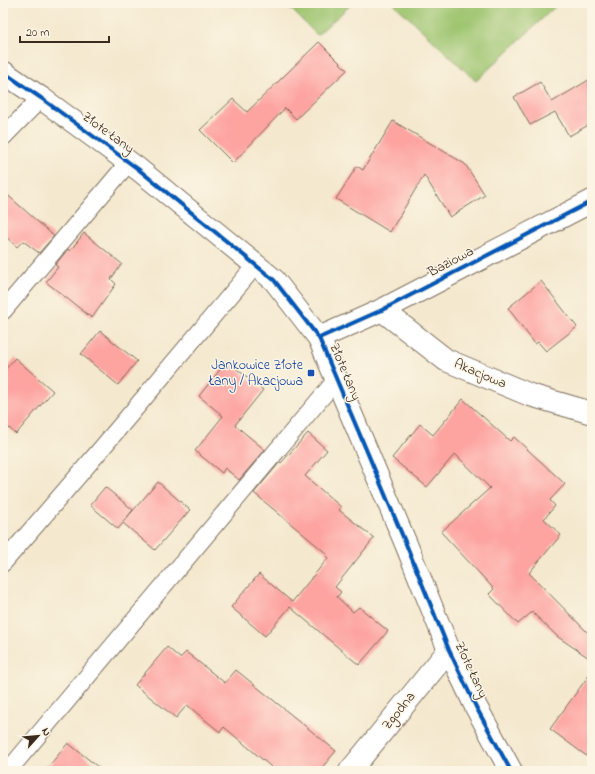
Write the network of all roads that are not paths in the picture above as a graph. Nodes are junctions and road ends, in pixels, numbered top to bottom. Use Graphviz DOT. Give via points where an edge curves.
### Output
graph roads {
  1 [pos="3,72"];
  2 [pos="41,98"];
  3 [pos="3,137"];
  4 [pos="128,162"];
  5 [pos="592,201"];
  6 [pos="255,266"];
  7 [pos="382,310"];
  8 [pos="3,311"];
  9 [pos="319,338"];
  10 [pos="336,380"];
  11 [pos="592,413"];
  12 [pos="3,562"];
  13 [pos="449,650"];
  14 [pos="8,771"];
  15 [pos="350,771"];
  16 [pos="511,771"];
  1 -- 2 [label="street, Złote Łany"];
  2 -- 3 [label="lane"];
  2 -- 4 [label="street, Złote Łany"];
  4 -- 6 [label="street, Złote Łany"];
  4 -- 8 [label="lane"];
  5 -- 7 [label="street, Baziowa"];
  6 -- 9 [label="street, Złote Łany" via="274,280"];
  6 -- 12 [label="lane"];
  7 -- 9 [label="street, Baziowa"];
  7 -- 11 [label="street, Akacjowa" via="446,360 530,395"];
  9 -- 10 [label="street, Złote Łany"];
  10 -- 13 [label="street, Złote Łany"];
  10 -- 14 [label="lane"];
  13 -- 15 [label="street, Zgodna"];
  13 -- 16 [label="street, Złote Łany"];
}
